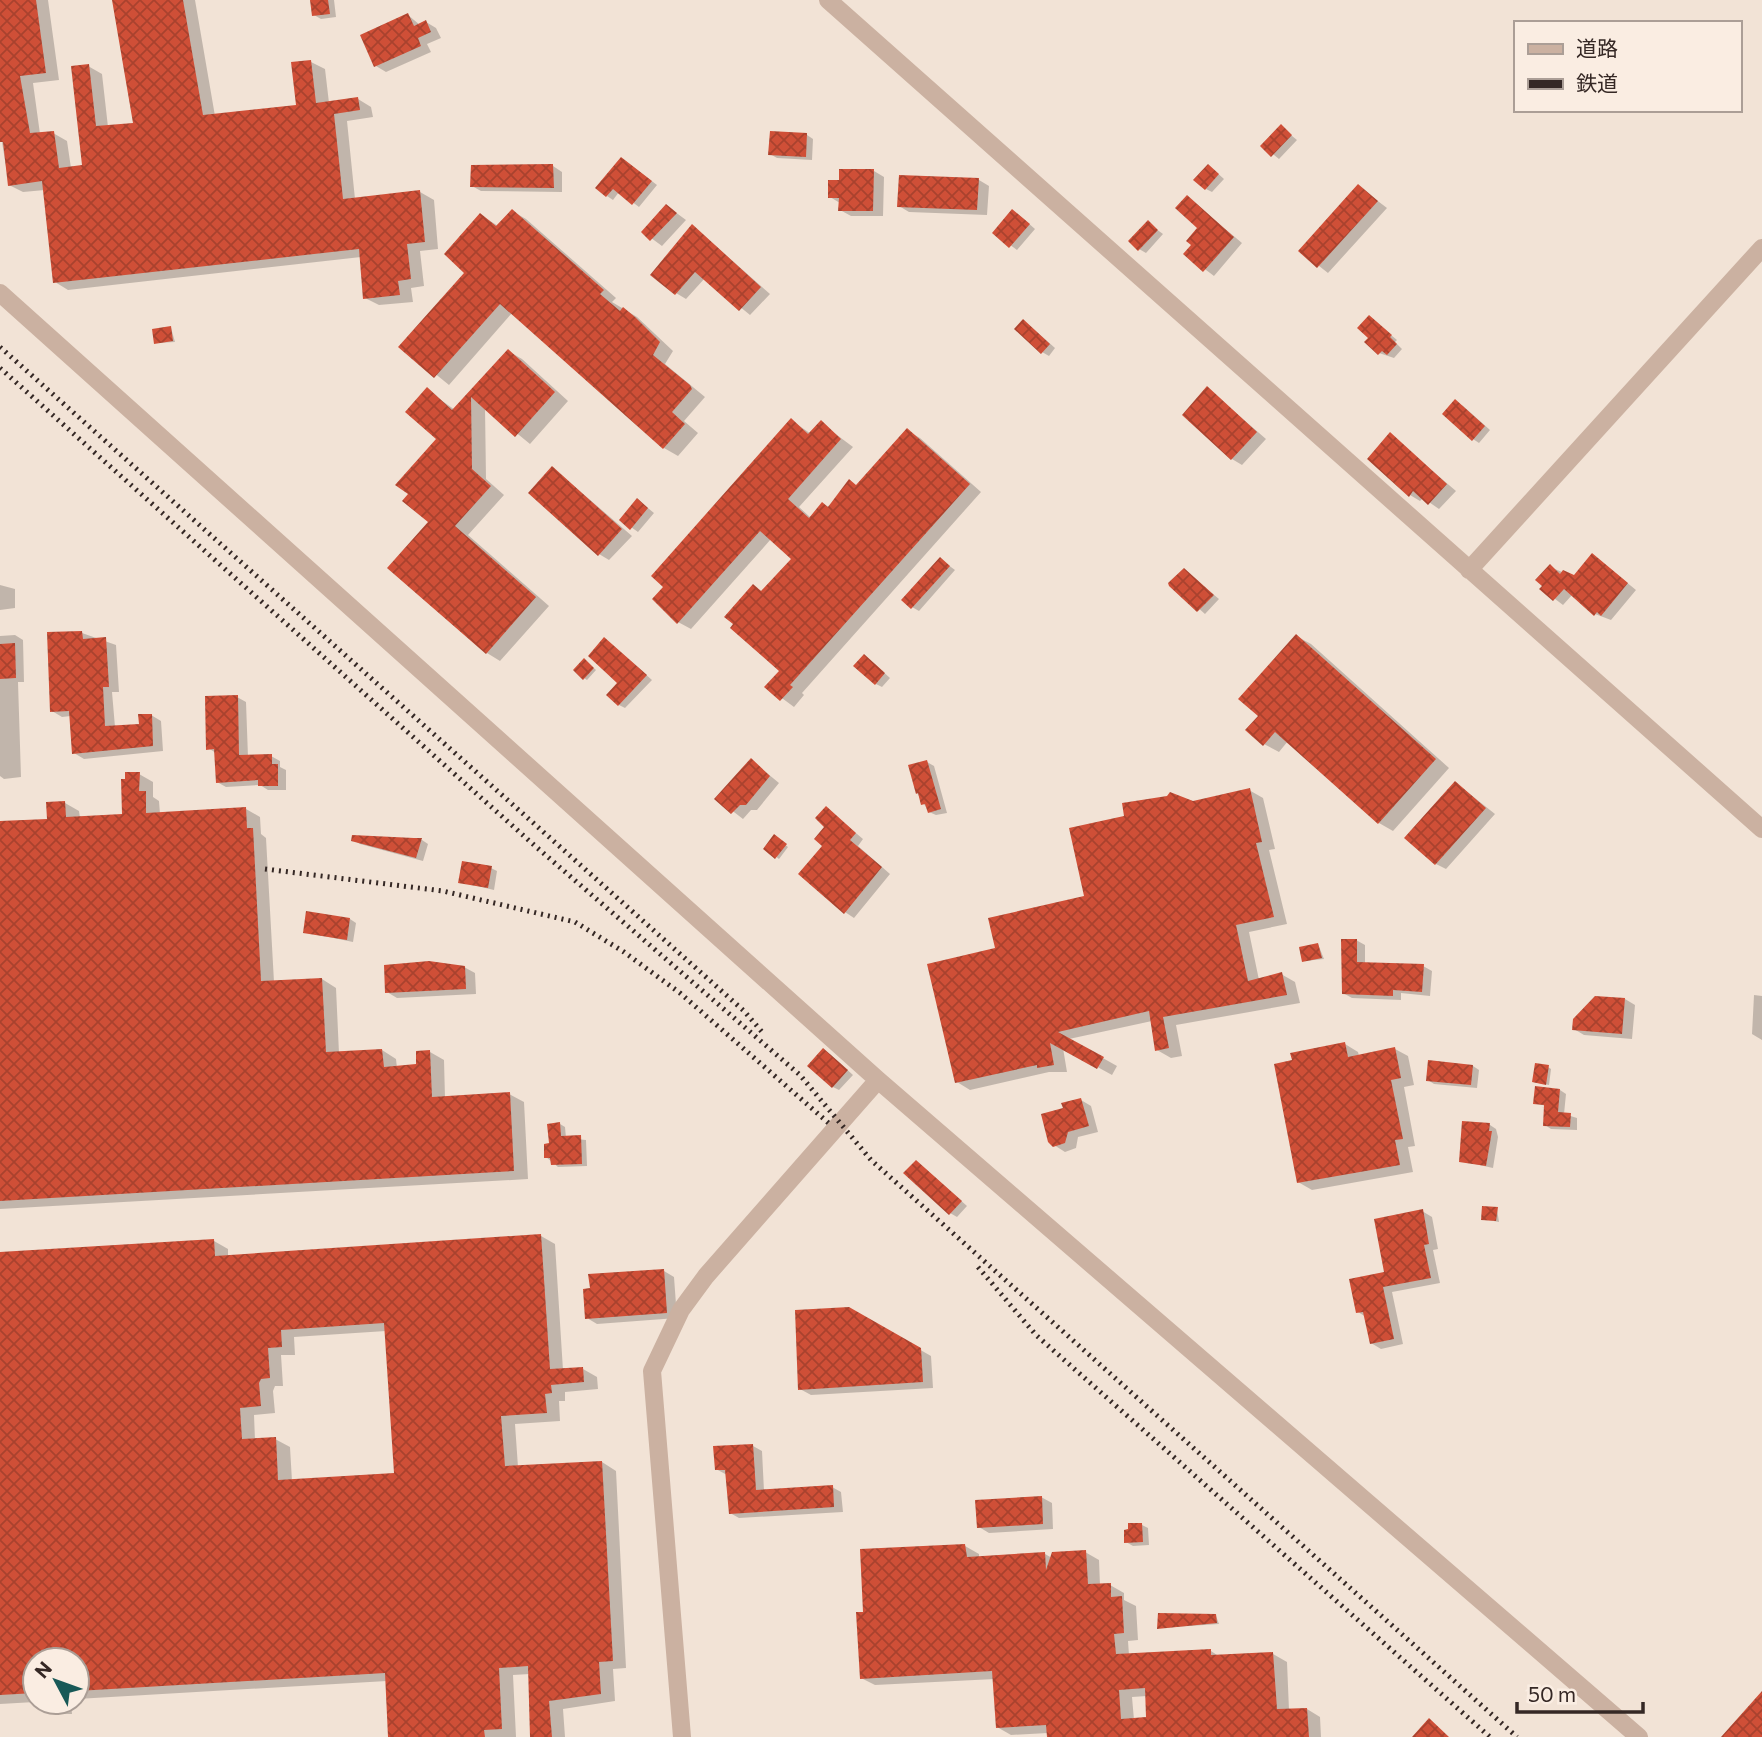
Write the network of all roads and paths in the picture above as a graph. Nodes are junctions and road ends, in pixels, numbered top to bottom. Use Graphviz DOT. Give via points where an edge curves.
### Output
graph roads {
  1 [pos="828,0"];
  2 [pos="1762,248"];
  3 [pos="0,293"];
  4 [pos="1469,570"];
  5 [pos="1762,829"];
  6 [pos="878,1080"];
  7 [pos="682,1737"];
  8 [pos="1639,1737"];
  1 -- 4 [label="lane"];
  2 -- 4 [label="lane"];
  3 -- 6 [label="lane"];
  4 -- 5 [label="lane"];
  6 -- 7 [label="lane" via="706,1276 681,1310 652,1371"];
  6 -- 8 [label="lane"];
}
